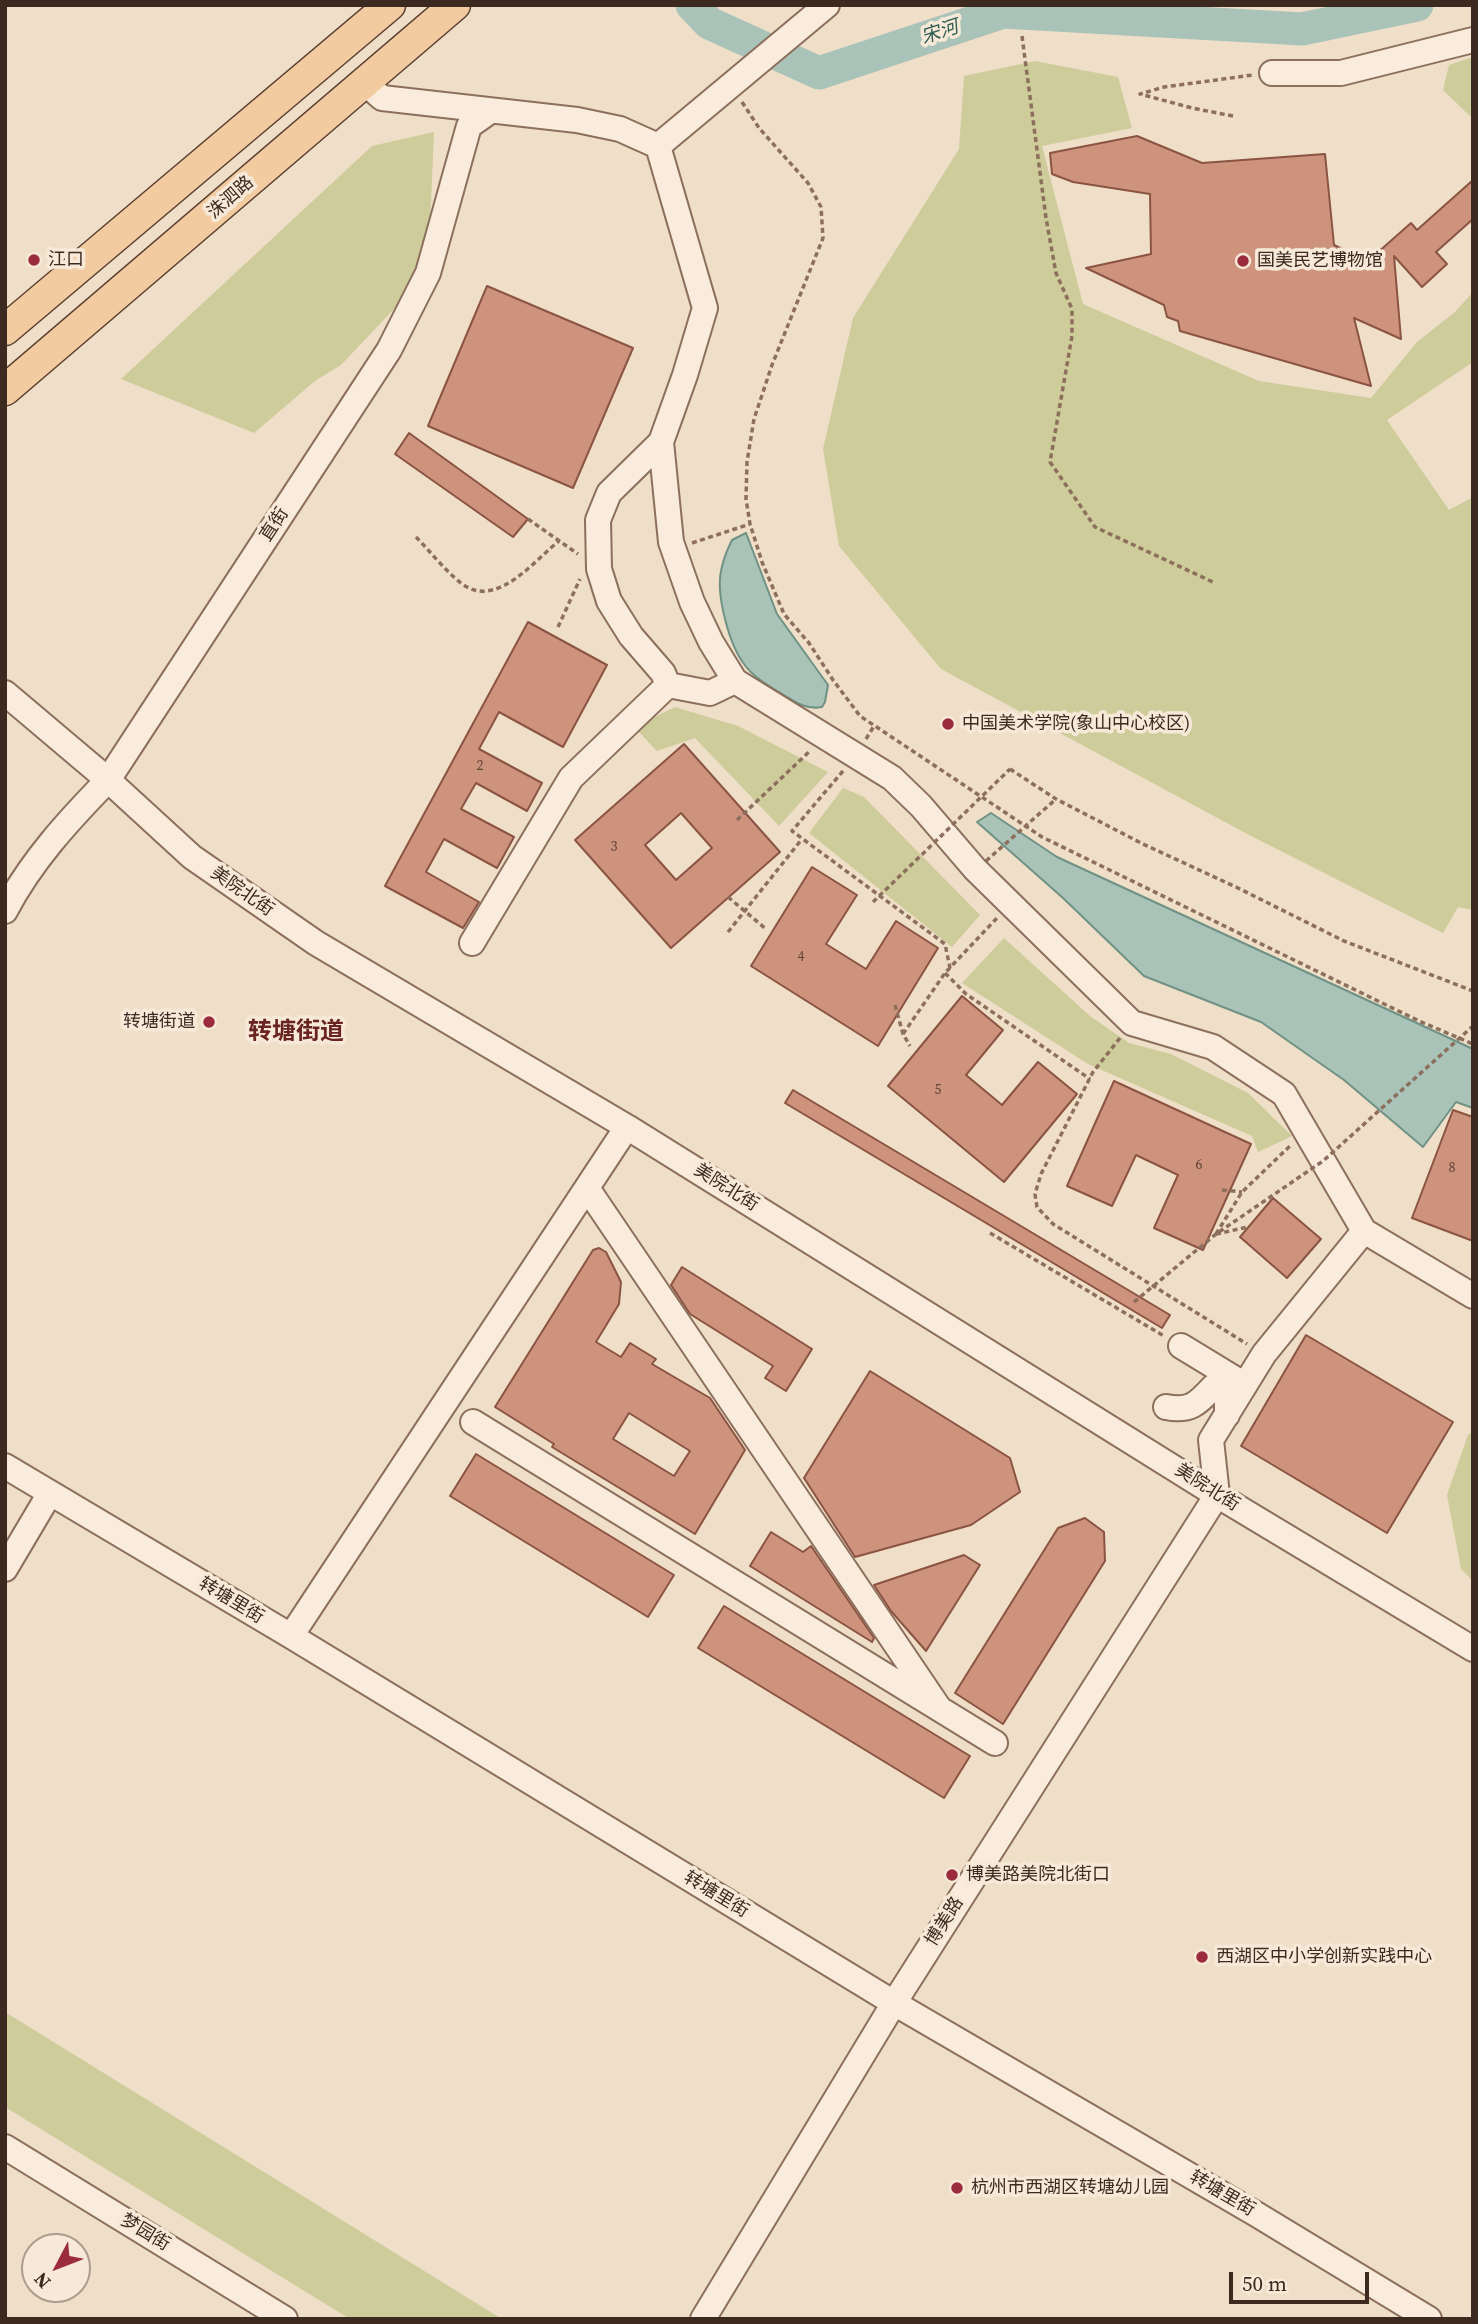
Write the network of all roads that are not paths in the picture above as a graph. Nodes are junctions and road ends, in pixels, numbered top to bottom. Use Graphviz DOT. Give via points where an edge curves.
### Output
graph roads {
  1 [pos="390,5"];
  2 [pos="455,5"];
  3 [pos="823,8"];
  4 [pos="1473,40"];
  5 [pos="1272,73"];
  6 [pos="365,83"];
  7 [pos="489,111"];
  8 [pos="658,146"];
  9 [pos="5,330"];
  10 [pos="5,390"];
  11 [pos="660,442"];
  12 [pos="735,681"];
  13 [pos="668,685"];
  14 [pos="5,693"];
  15 [pos="108,780"];
  16 [pos="5,911"];
  17 [pos="472,943"];
  18 [pos="627,1127"];
  19 [pos="587,1188"];
  20 [pos="1364,1231"];
  21 [pos="1473,1296"];
  22 [pos="1181,1346"];
  23 [pos="1245,1385"];
  24 [pos="1166,1407"];
  25 [pos="1227,1415"];
  26 [pos="472,1422"];
  27 [pos="5,1466"];
  28 [pos="50,1493"];
  29 [pos="1217,1495"];
  30 [pos="5,1569"];
  31 [pos="291,1636"];
  32 [pos="1473,1648"];
  33 [pos="939,1708"];
  34 [pos="995,1743"];
  35 [pos="894,2003"];
  36 [pos="5,2147"];
  37 [pos="285,2319"];
  38 [pos="703,2319"];
  39 [pos="1429,2319"];
  1 -- 9 [label="main road"];
  2 -- 6 [label="main road, 洙泗路"];
  3 -- 8 [label="street"];
  4 -- 5 [label="street" via="1341,73"];
  6 -- 7 [label="street" via="382,98"];
  6 -- 10 [label="main road, 洙泗路"];
  7 -- 8 [label="street" via="578,120 620,129"];
  7 -- 15 [label="street, 直街" via="469,126 428,273 389,350"];
  8 -- 11 [label="street" via="705,308"];
  11 -- 12 [label="street" via="674,549 692,602"];
  11 -- 13 [label="street" via="609,494 598,520 594,566 609,601"];
  12 -- 13 [label="street" via="710,693"];
  12 -- 20 [label="street" via="892,778 975,869 1132,1023 1213,1047 1284,1094"];
  13 -- 17 [label="street" via="571,778"];
  14 -- 15 [label="street, 美院北街"];
  15 -- 16 [label="street, 直街" via="58,832"];
  15 -- 18 [label="street, 美院北街" via="192,858 316,943"];
  18 -- 19 [label="street"];
  18 -- 29 [label="street, 美院北街"];
  19 -- 31 [label="street"];
  19 -- 33 [label="street"];
  20 -- 21 [label="street"];
  20 -- 23 [label="street" via="1264,1354"];
  22 -- 23 [label="street"];
  23 -- 25 [label="street"];
  24 -- 25 [label="street" via="1182,1410 1197,1403 1214,1385 1227,1393"];
  25 -- 29 [label="street" via="1211,1440"];
  26 -- 33 [label="street"];
  27 -- 28 [label="street, 转塘里街"];
  28 -- 30 [label="street"];
  28 -- 31 [label="street, 转塘里街"];
  29 -- 32 [label="street, 美院北街"];
  29 -- 35 [label="street, 博美路"];
  31 -- 35 [label="street, 转塘里街"];
  33 -- 34 [label="street"];
  35 -- 38 [label="street, 博美路"];
  35 -- 39 [label="street, 转塘里街"];
  36 -- 37 [label="street, 梦园街"];
}
